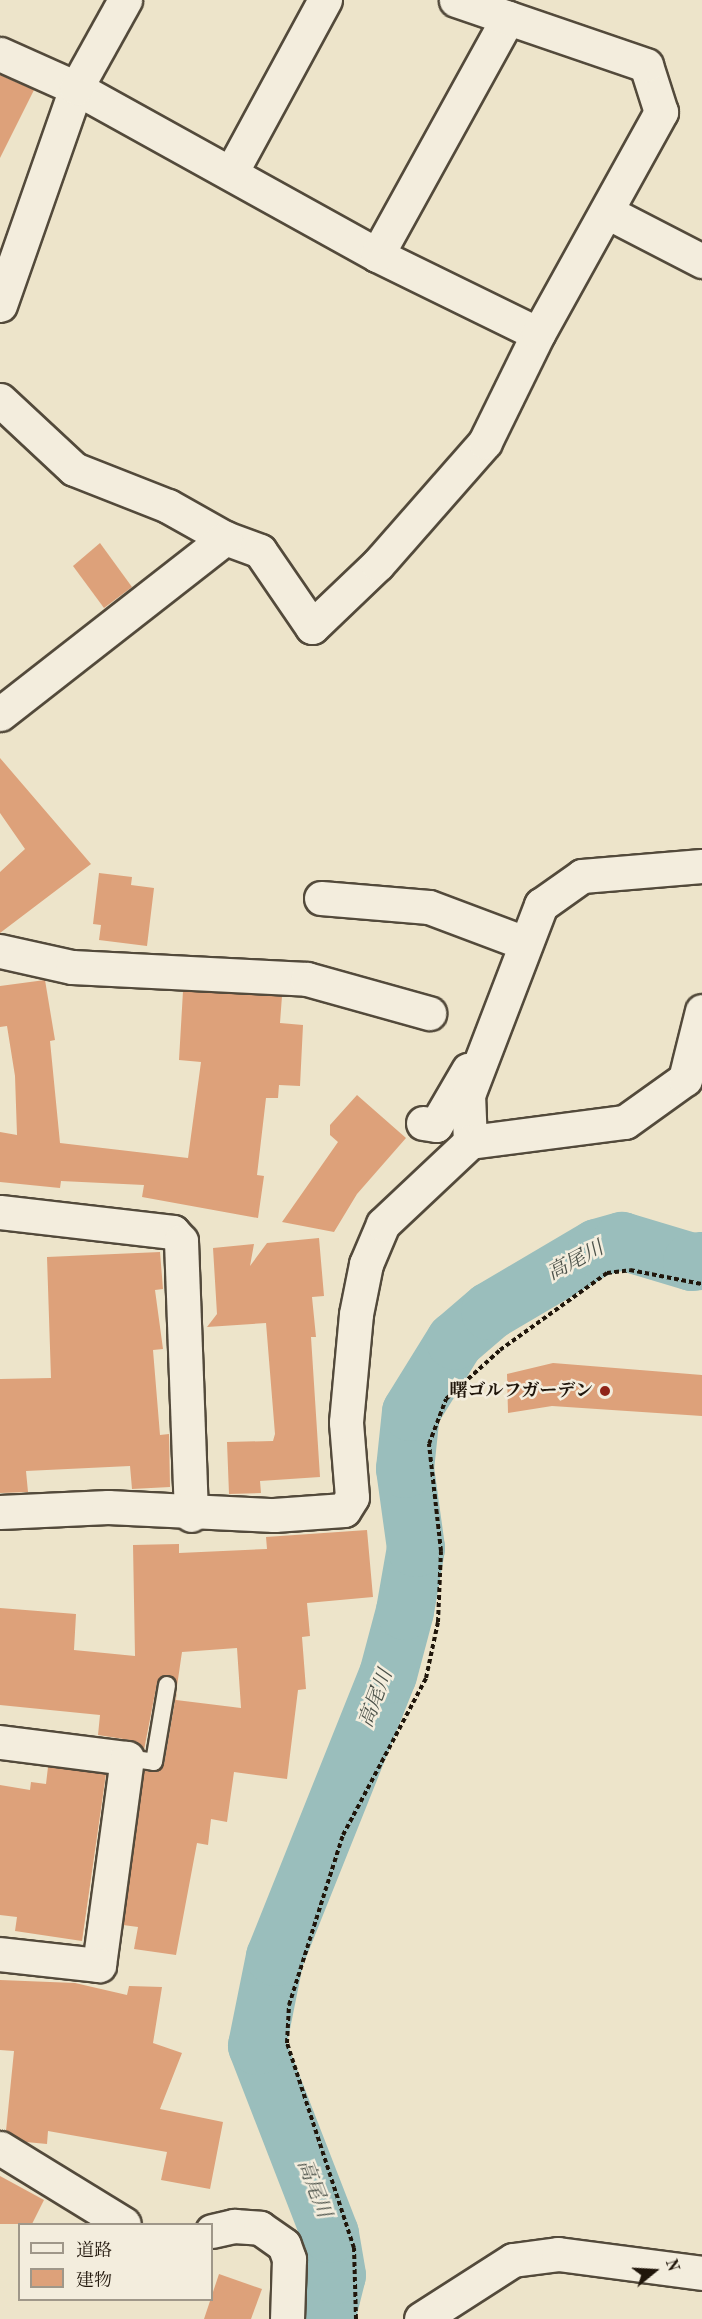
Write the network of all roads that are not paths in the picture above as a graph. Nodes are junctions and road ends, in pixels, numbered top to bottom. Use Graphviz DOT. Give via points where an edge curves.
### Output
graph roads {
  1 [pos="125,0"];
  2 [pos="325,0"];
  3 [pos="456,0"];
  4 [pos="508,18"];
  5 [pos="0,54"];
  6 [pos="75,88"];
  7 [pos="232,171"];
  8 [pos="607,212"];
  9 [pos="377,255"];
  10 [pos="702,261"];
  11 [pos="0,305"];
  12 [pos="538,334"];
  13 [pos="0,400"];
  14 [pos="225,538"];
  15 [pos="0,714"];
  16 [pos="702,866"];
  17 [pos="321,898"];
  18 [pos="525,943"];
  19 [pos="0,951"];
  20 [pos="702,1011"];
  21 [pos="429,1013"];
  22 [pos="487,1037"];
  23 [pos="423,1123"];
  24 [pos="470,1142"];
  25 [pos="0,1212"];
  26 [pos="0,1512"];
  27 [pos="192,1515"];
  28 [pos="167,1685"];
  29 [pos="0,1742"];
  30 [pos="127,1758"];
  31 [pos="0,1954"];
  32 [pos="0,2148"];
  33 [pos="122,2223"];
  34 [pos="213,2231"];
  35 [pos="702,2274"];
  36 [pos="287,2319"];
  37 [pos="421,2319"];
  1 -- 6 [label="street"];
  2 -- 7 [label="street"];
  3 -- 4 [label="street"];
  4 -- 8 [label="street" via="646,65 661,112"];
  4 -- 9 [label="street"];
  5 -- 6 [label="street"];
  6 -- 7 [label="street"];
  6 -- 11 [label="street"];
  7 -- 9 [label="street"];
  8 -- 10 [label="street"];
  8 -- 12 [label="street"];
  9 -- 12 [label="street"];
  12 -- 14 [label="street" via="485,442 378,564 312,627 260,551"];
  13 -- 14 [label="street" via="74,469 168,506"];
  14 -- 15 [label="street"];
  16 -- 18 [label="street" via="582,876 541,904"];
  17 -- 18 [label="street" via="429,907"];
  18 -- 22 [label="street"];
  19 -- 21 [label="street" via="72,967 307,979"];
  20 -- 24 [label="street" via="685,1079 625,1122"];
  22 -- 23 [label="street" via="436,1125"];
  22 -- 24 [label="street" via="468,1095"];
  24 -- 27 [label="street" via="383,1224 366,1264 356,1314 346,1422 352,1497 344,1510"];
  25 -- 27 [label="street" via="173,1232 181,1241"];
  26 -- 27 [label="street" via="108,1507"];
  28 -- 30 [label="lane" via="154,1762"];
  29 -- 30 [label="street"];
  30 -- 31 [label="street" via="99,1965"];
  32 -- 33 [label="street"];
  34 -- 36 [label="street" via="234,2226 260,2228 284,2245 289,2259"];
  35 -- 37 [label="street" via="558,2254 513,2260"];
}
